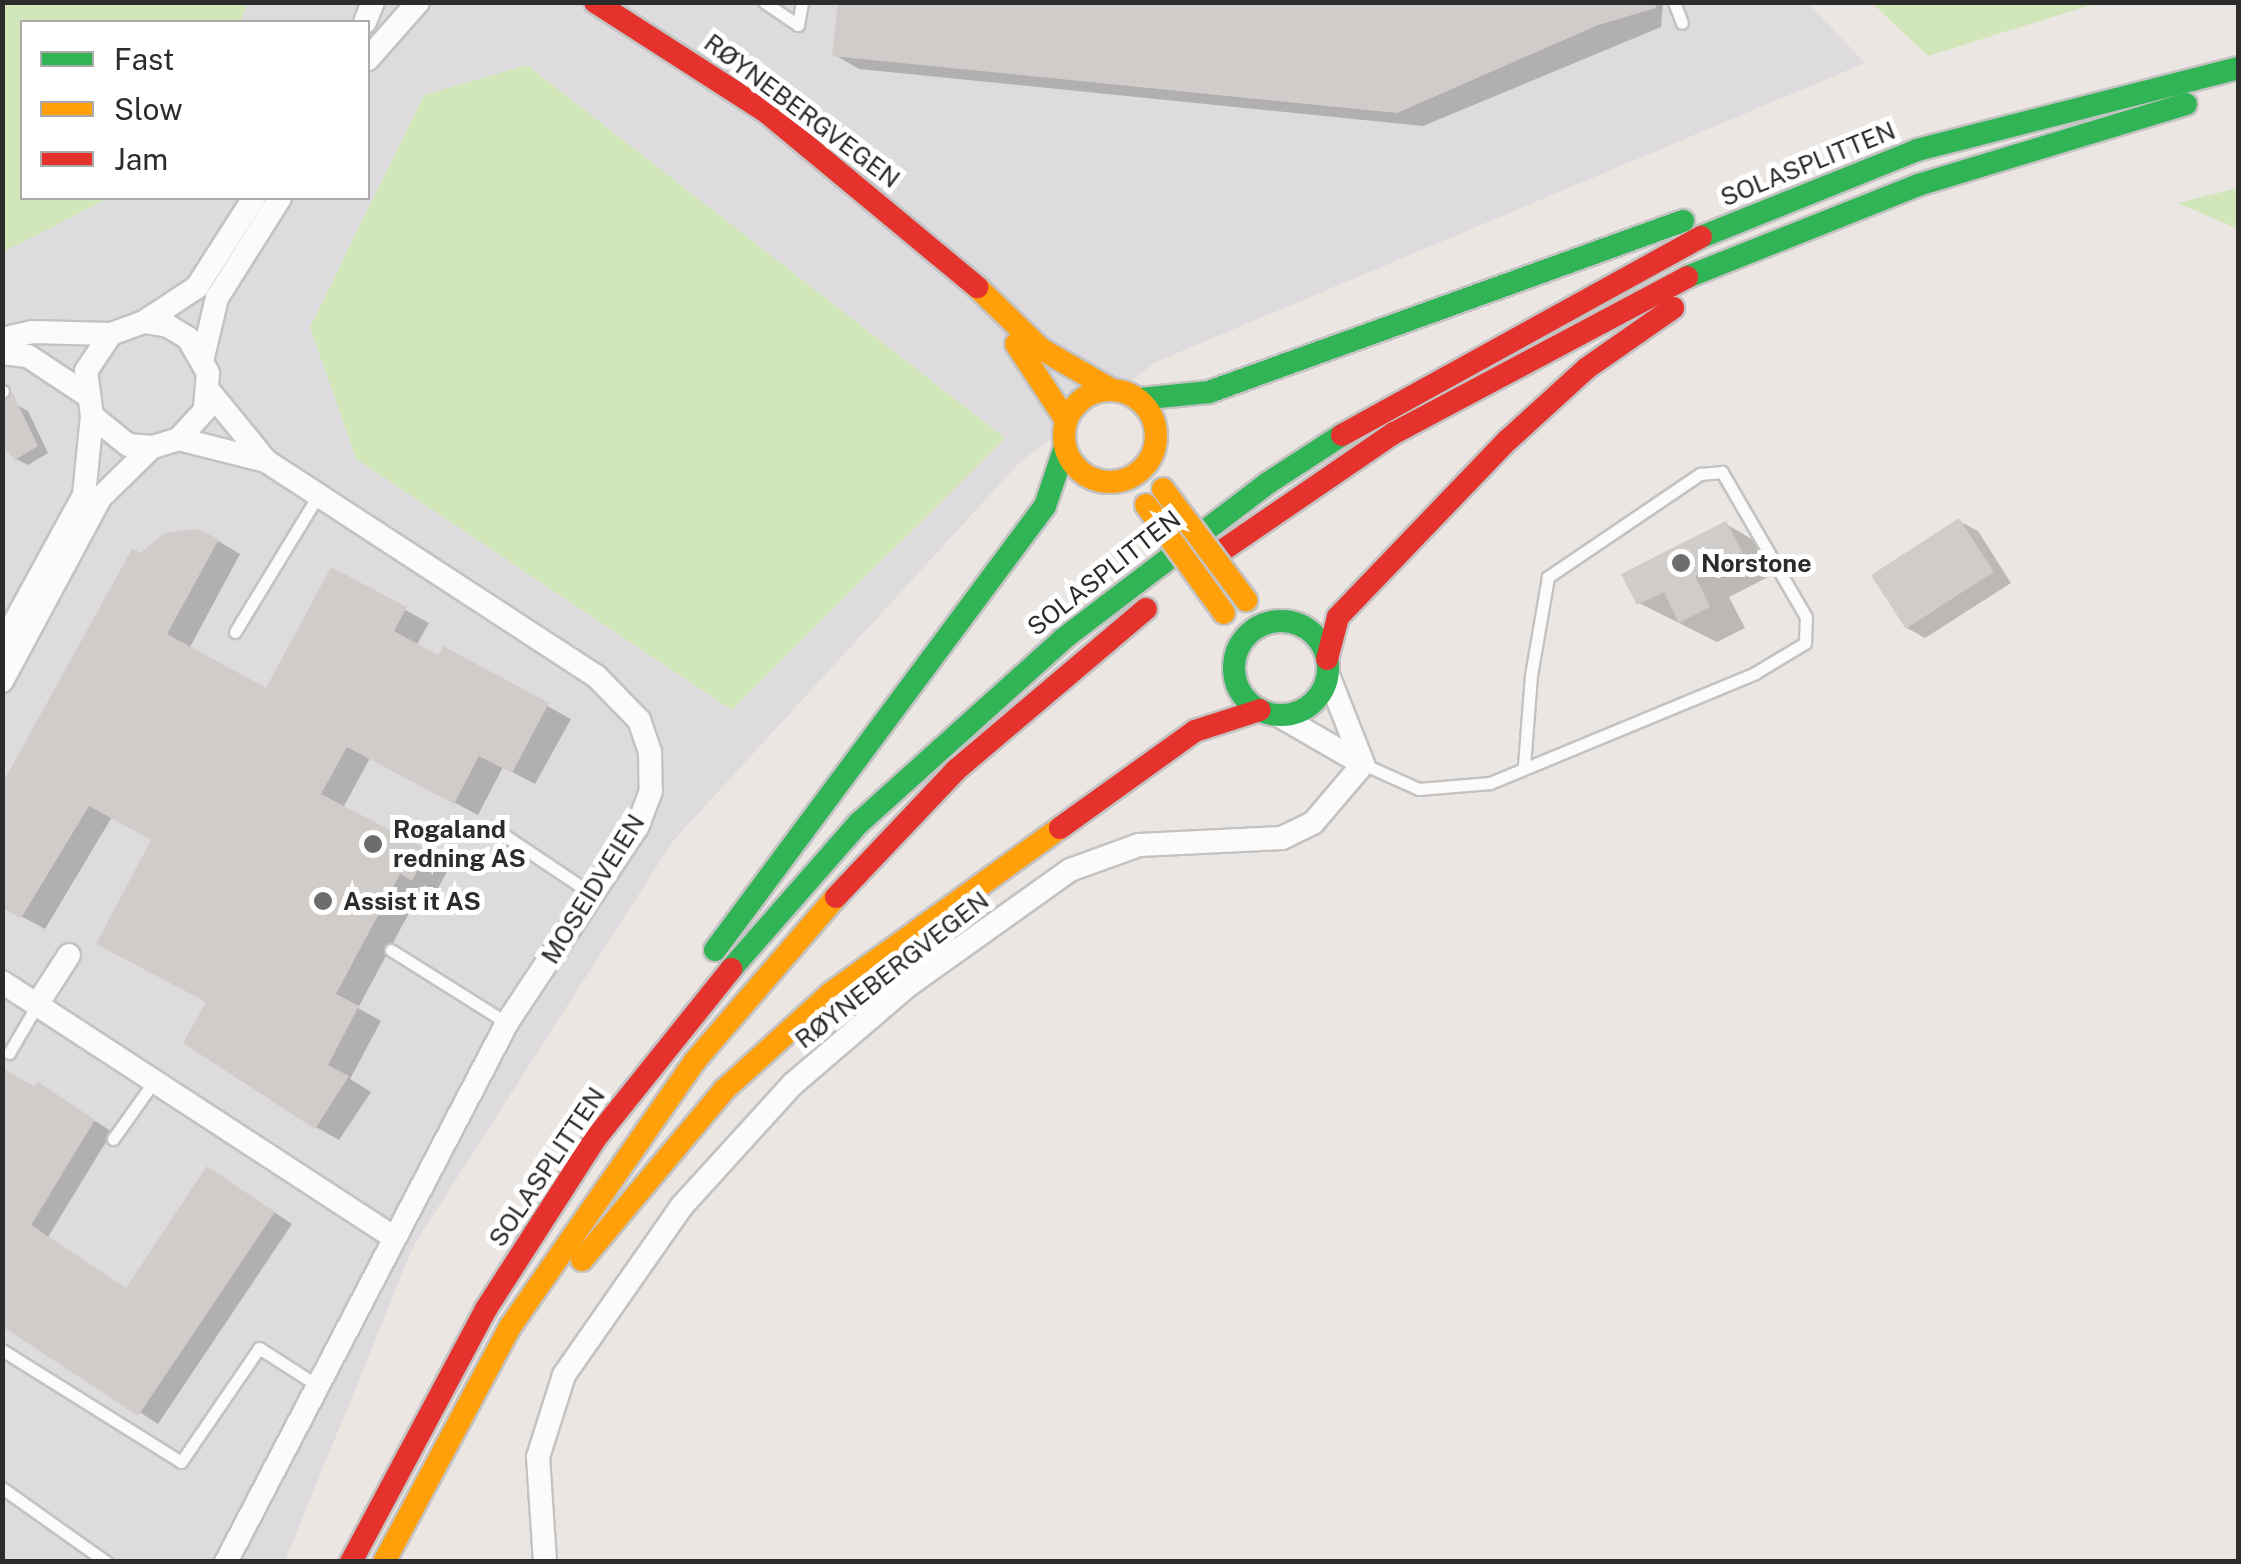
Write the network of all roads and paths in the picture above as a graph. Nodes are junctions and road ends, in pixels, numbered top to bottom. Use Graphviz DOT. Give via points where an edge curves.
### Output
graph roads {
  1 [pos="418,2"];
  2 [pos="594,2"];
  3 [pos="764,2"];
  4 [pos="802,2"];
  5 [pos="1674,2"];
  6 [pos="1682,23"];
  7 [pos="370,57"];
  8 [pos="2238,68"];
  9 [pos="2238,92"];
  10 [pos="1917,150"];
  11 [pos="1918,185"];
  12 [pos="253,200"];
  13 [pos="279,200"];
  14 [pos="920,238"];
  15 [pos="144,322"];
  16 [pos="111,334"];
  17 [pos="2,339"];
  18 [pos="2,353"];
  19 [pos="203,357"];
  20 [pos="209,390"];
  21 [pos="1112,390"];
  22 [pos="84,393"];
  23 [pos="1138,399"];
  24 [pos="92,416"];
  25 [pos="1066,420"];
  26 [pos="179,439"];
  27 [pos="1065,446"];
  28 [pos="152,448"];
  29 [pos="1152,455"];
  30 [pos="266,461"];
  31 [pos="1123,480"];
  32 [pos="317,497"];
  33 [pos="1275,621"];
  34 [pos="235,632"];
  35 [pos="2,645"];
  36 [pos="1236,651"];
  37 [pos="1327,667"];
  38 [pos="2,681"];
  39 [pos="1269,713"];
  40 [pos="1363,764"];
  41 [pos="1524,767"];
  42 [pos="495,829"];
  43 [pos="592,894"];
  44 [pos="391,950"];
  45 [pos="70,955"];
  46 [pos="2,982"];
  47 [pos="38,1003"];
  48 [pos="507,1024"];
  49 [pos="9,1052"];
  50 [pos="155,1080"];
  51 [pos="113,1140"];
  52 [pos="595,1140"];
  53 [pos="392,1238"];
  54 [pos="2,1350"];
  55 [pos="315,1384"];
  56 [pos="448,1433"];
  57 [pos="2,1488"];
  58 [pos="106,1562"];
  59 [pos="226,1562"];
  60 [pos="351,1562"];
  61 [pos="384,1562"];
  62 [pos="544,1562"];
  1 -- 7 [label="street"];
  2 -- 14 [label="main road, RØYNEBERGVEGEN" via="765,111"];
  3 -- 4 [label="lane" via="798,25"];
  5 -- 6 [label="lane"];
  8 -- 10 [label="main road, SOLASPLITTEN"];
  9 -- 11 [label="main road"];
  10 -- 23 [label="main road" via="1762,192 1209,392"];
  10 -- 52 [label="main road, SOLASPLITTEN" via="1686,244 1548,314 1380,410 1210,526 1062,639 859,823 759,933"];
  11 -- 37 [label="main road" via="1710,286 1587,368 1338,617"];
  11 -- 56 [label="main road" via="1698,271 1478,384 1225,548 1079,662 881,846 706,1046 510,1327"];
  12 -- 15 [label="street" via="197,287"];
  13 -- 19 [label="street" via="217,298"];
  14 -- 21 [label="main road, RØYNEBERGVEGEN" via="1042,350"];
  14 -- 25 [label="main road, RØYNEBERGVEGEN" via="1033,360"];
  15 -- 16 [label="street"];
  15 -- 19 [label="street" via="178,332"];
  16 -- 17 [label="street" via="32,332"];
  16 -- 22 [label="street" via="94,350"];
  18 -- 22 [label="street" via="28,356"];
  19 -- 20 [label="street"];
  20 -- 26 [label="street" via="204,410"];
  20 -- 30 [label="street"];
  21 -- 23 [label="main road, RØYNEBERGVEGEN"];
  21 -- 25 [label="main road" via="1084,397"];
  22 -- 24 [label="street"];
  23 -- 29 [label="main road" via="1155,425"];
  24 -- 28 [label="street" via="108,434"];
  24 -- 35 [label="street" via="84,495"];
  25 -- 27 [label="main road"];
  26 -- 28 [label="street"];
  26 -- 30 [label="street"];
  27 -- 31 [label="main road" via="1092,479"];
  27 -- 52 [label="main road" via="1045,506 668,1014"];
  28 -- 38 [label="street" via="100,498"];
  29 -- 31 [label="main road"];
  29 -- 33 [label="main road, bridge" via="1164,489 1246,600"];
  30 -- 32 [label="street, MOSEIDVEIEN"];
  31 -- 36 [label="main road, bridge" via="1224,614"];
  32 -- 34 [label="lane"];
  32 -- 43 [label="street, MOSEIDVEIEN" via="596,676 639,720 650,752 651,791 637,827"];
  33 -- 36 [label="main road" via="1259,626"];
  33 -- 37 [label="main road" via="1309,630"];
  36 -- 39 [label="main road" via="1236,686"];
  37 -- 39 [label="main road" via="1312,704"];
  37 -- 40 [label="street"];
  39 -- 40 [label="street"];
  39 -- 56 [label="main road" via="1195,730 920,926 782,1036 724,1090"];
  40 -- 41 [label="lane" via="1419,790 1490,783"];
  40 -- 62 [label="street, RØYNEBERGVEGEN" via="1313,823 1282,838 1139,845 1070,870 918,979 793,1084 681,1207 564,1375 538,1457"];
  41 -- 41 [label="lane" via="1755,673 1806,644 1806,617 1722,472 1700,474 1548,577"];
  42 -- 43 [label="lane"];
  43 -- 48 [label="street, MOSEIDVEIEN"];
  44 -- 48 [label="lane"];
  45 -- 47 [label="street"];
  46 -- 47 [label="street"];
  47 -- 49 [label="lane"];
  47 -- 50 [label="street"];
  48 -- 53 [label="street, MOSEIDVEIEN"];
  50 -- 51 [label="lane"];
  50 -- 53 [label="street"];
  52 -- 60 [label="main road, SOLASPLITTEN" via="428,1408"];
  53 -- 55 [label="street, MOSEIDVEIEN"];
  54 -- 55 [label="lane" via="181,1462 258,1348"];
  55 -- 59 [label="street, MOSEIDVEIEN"];
  56 -- 61 [label="main road"];
  57 -- 58 [label="lane"];
}
